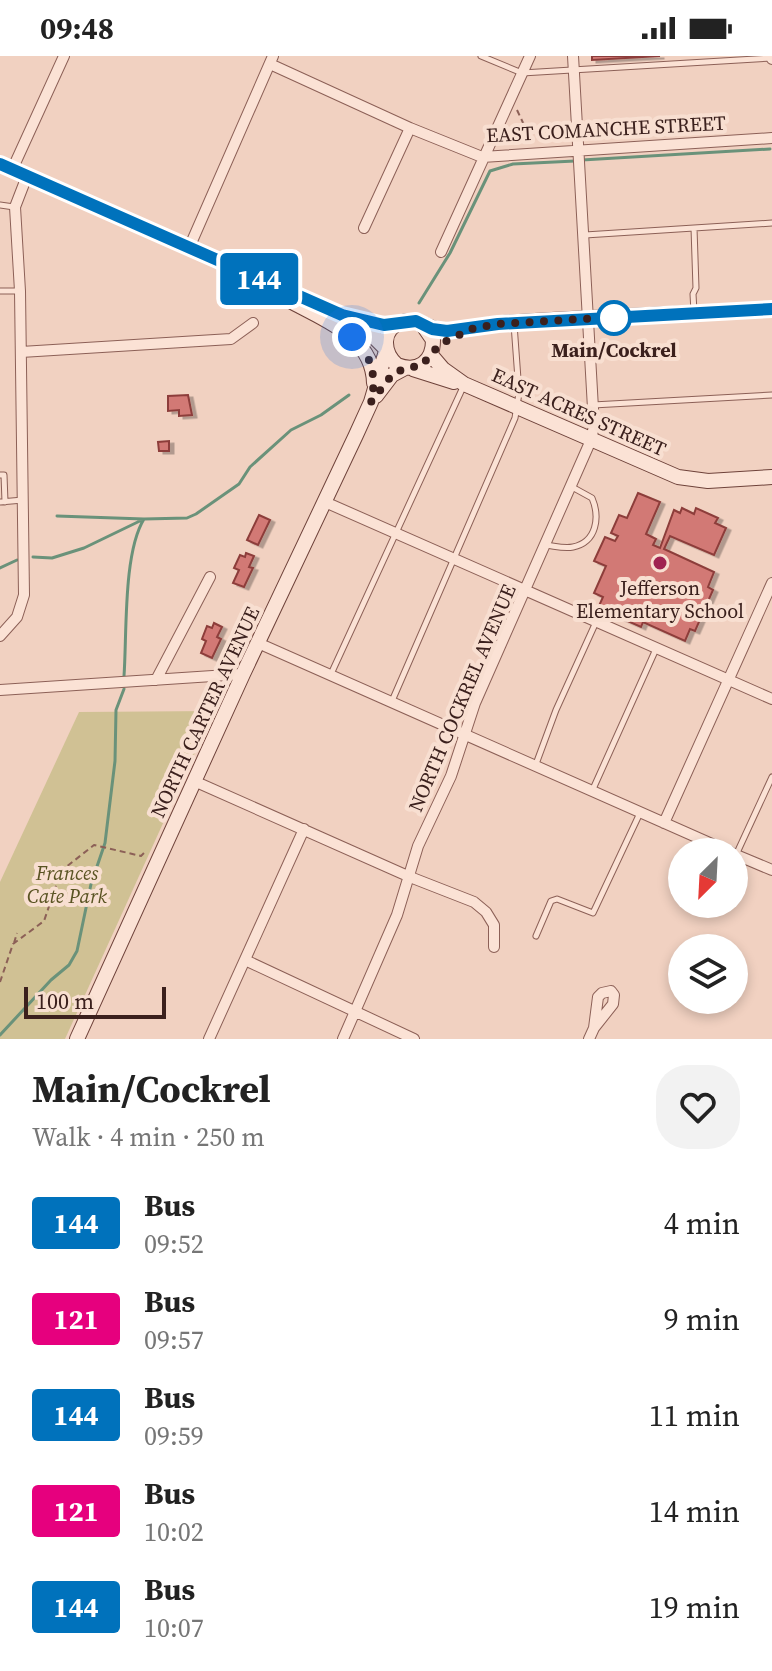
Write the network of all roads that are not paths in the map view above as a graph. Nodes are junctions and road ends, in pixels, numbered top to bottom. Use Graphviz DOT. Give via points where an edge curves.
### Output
graph roads {
  1 [pos="64,56"];
  2 [pos="481,56"];
  3 [pos="530,56"];
  4 [pos="573,56"];
  5 [pos="772,58"];
  6 [pos="272,60"];
  7 [pos="573,70"];
  8 [pos="522,73"];
  9 [pos="410,128"];
  10 [pos="772,138"];
  11 [pos="579,153"];
  12 [pos="482,157"];
  13 [pos="6,167"];
  14 [pos="27,176"];
  15 [pos="0,205"];
  16 [pos="15,207"];
  17 [pos="772,223"];
  18 [pos="694,227"];
  19 [pos="364,228"];
  20 [pos="584,235"];
  21 [pos="189,248"];
  22 [pos="441,252"];
  23 [pos="232,268"];
  24 [pos="0,291"];
  25 [pos="20,291"];
  26 [pos="772,309"];
  27 [pos="694,313"];
  28 [pos="342,315"];
  29 [pos="588,319"];
  30 [pos="253,323"];
  31 [pos="514,323"];
  32 [pos="422,324"];
  33 [pos="395,325"];
  34 [pos="474,328"];
  35 [pos="386,349"];
  36 [pos="21,352"];
  37 [pos="432,353"];
  38 [pos="409,369"];
  39 [pos="464,384"];
  40 [pos="772,395"];
  41 [pos="372,396"];
  42 [pos="593,405"];
  43 [pos="517,407"];
  44 [pos="591,440"];
  45 [pos="0,475"];
  46 [pos="772,477"];
  47 [pos="572,487"];
  48 [pos="24,500"];
  49 [pos="2,502"];
  50 [pos="325,502"];
  51 [pos="395,532"];
  52 [pos="546,545"];
  53 [pos="454,558"];
  54 [pos="210,577"];
  55 [pos="772,583"];
  56 [pos="526,590"];
  57 [pos="597,621"];
  58 [pos="0,636"];
  59 [pos="258,643"];
  60 [pos="656,648"];
  61 [pos="243,674"];
  62 [pos="331,675"];
  63 [pos="156,680"];
  64 [pos="729,680"];
  65 [pos="3,689"];
  66 [pos="772,699"];
  67 [pos="392,701"];
  68 [pos="465,733"];
  69 [pos="536,765"];
  70 [pos="772,777"];
  71 [pos="194,781"];
  72 [pos="593,791"];
  73 [pos="640,812"];
  74 [pos="664,823"];
  75 [pos="304,829"];
  76 [pos="697,838"];
  77 [pos="741,838"];
  78 [pos="748,860"];
  79 [pos="772,870"];
  80 [pos="410,877"];
  81 [pos="536,936"];
  82 [pos="494,947"];
  83 [pos="245,960"];
  84 [pos="355,1013"];
  85 [pos="77,1039"];
  86 [pos="209,1039"];
  87 [pos="343,1039"];
  88 [pos="414,1039"];
  1 -- 13 [label="street"];
  2 -- 8 [label="lane"];
  3 -- 8 [label="street"];
  4 -- 7 [label="street, NORTH COCKREL AVENUE"];
  5 -- 7 [label="lane"];
  6 -- 9 [label="street, EAST COMANCHE STREET"];
  6 -- 21 [label="street"];
  7 -- 8 [label="lane"];
  7 -- 11 [label="street, NORTH COCKREL AVENUE"];
  8 -- 12 [label="street"];
  9 -- 12 [label="street, EAST COMANCHE STREET"];
  9 -- 19 [label="street"];
  10 -- 11 [label="street, EAST COMANCHE STREET"];
  11 -- 12 [label="street, EAST COMANCHE STREET"];
  11 -- 20 [label="street, NORTH COCKREL AVENUE"];
  12 -- 22 [label="street"];
  13 -- 14 [label="street"];
  14 -- 16 [label="street"];
  14 -- 21 [label="street"];
  15 -- 16 [label="lane"];
  16 -- 25 [label="street"];
  17 -- 18 [label="lane"];
  18 -- 20 [label="lane"];
  18 -- 27 [label="lane"];
  20 -- 29 [label="street, NORTH COCKREL AVENUE"];
  21 -- 23 [label="street"];
  23 -- 28 [label="street"];
  23 -- 41 [label="street" via="359,343 371,363"];
  24 -- 25 [label="lane"];
  25 -- 36 [label="street"];
  26 -- 27 [label="street"];
  27 -- 29 [label="street"];
  28 -- 33 [label="street"];
  28 -- 35 [label="street"];
  29 -- 31 [label="street"];
  29 -- 42 [label="street, NORTH COCKREL AVENUE"];
  30 -- 36 [label="street" via="231,339"];
  31 -- 34 [label="street"];
  31 -- 43 [label="lane"];
  32 -- 33 [label="street"];
  32 -- 34 [label="street" via="447,331"];
  32 -- 37 [label="street" via="433,340"];
  33 -- 35 [label="street"];
  34 -- 37 [label="street"];
  35 -- 38 [label="street" via="390,359"];
  35 -- 41 [label="street, NORTH CARTER AVENUE"];
  36 -- 48 [label="street"];
  37 -- 38 [label="street" via="421,366"];
  37 -- 39 [label="street, EAST ACRES STREET"];
  38 -- 39 [label="street, EAST ACRES STREET"];
  38 -- 41 [label="street, NORTH CARTER AVENUE" via="392,375"];
  39 -- 43 [label="street, EAST ACRES STREET"];
  39 -- 51 [label="lane"];
  40 -- 42 [label="lane"];
  41 -- 50 [label="street, NORTH CARTER AVENUE"];
  42 -- 44 [label="street, NORTH COCKREL AVENUE"];
  43 -- 44 [label="street, EAST ACRES STREET"];
  43 -- 53 [label="lane"];
  44 -- 46 [label="street, EAST ACRES STREET" via="678,477"];
  44 -- 47 [label="street, NORTH COCKREL AVENUE"];
  45 -- 49 [label="lane"];
  47 -- 52 [label="street, NORTH COCKREL AVENUE"];
  47 -- 52 [label="lane" via="592,498 597,522 591,537 569,548"];
  48 -- 49 [label="lane"];
  48 -- 58 [label="street" via="24,595 17,617"];
  50 -- 51 [label="street"];
  50 -- 59 [label="street, NORTH CARTER AVENUE"];
  51 -- 53 [label="street"];
  51 -- 62 [label="lane"];
  52 -- 56 [label="street, NORTH COCKREL AVENUE"];
  53 -- 56 [label="street"];
  53 -- 67 [label="lane"];
  54 -- 63 [label="street"];
  55 -- 64 [label="street"];
  56 -- 57 [label="street"];
  56 -- 68 [label="street, NORTH COCKREL AVENUE"];
  57 -- 60 [label="street"];
  57 -- 69 [label="lane"];
  59 -- 61 [label="street, NORTH CARTER AVENUE"];
  59 -- 62 [label="street"];
  60 -- 64 [label="street"];
  60 -- 72 [label="lane"];
  61 -- 63 [label="street"];
  61 -- 71 [label="street, NORTH CARTER AVENUE"];
  62 -- 67 [label="street"];
  63 -- 65 [label="street"];
  64 -- 66 [label="street"];
  64 -- 74 [label="street"];
  67 -- 68 [label="street"];
  68 -- 69 [label="street"];
  68 -- 80 [label="street, NORTH COCKREL AVENUE"];
  69 -- 72 [label="street"];
  70 -- 77 [label="lane"];
  71 -- 75 [label="street"];
  71 -- 85 [label="street, NORTH CARTER AVENUE"];
  72 -- 73 [label="street"];
  73 -- 74 [label="street"];
  73 -- 81 [label="lane" via="593,913 551,901"];
  74 -- 76 [label="street"];
  75 -- 80 [label="street"];
  75 -- 83 [label="street"];
  78 -- 79 [label="street"];
  80 -- 82 [label="street" via="480,906 494,925"];
  80 -- 84 [label="street, NORTH COCKREL AVENUE"];
  83 -- 84 [label="street"];
  83 -- 86 [label="street"];
  84 -- 87 [label="street, NORTH COCKREL AVENUE"];
  84 -- 88 [label="street"];
}
